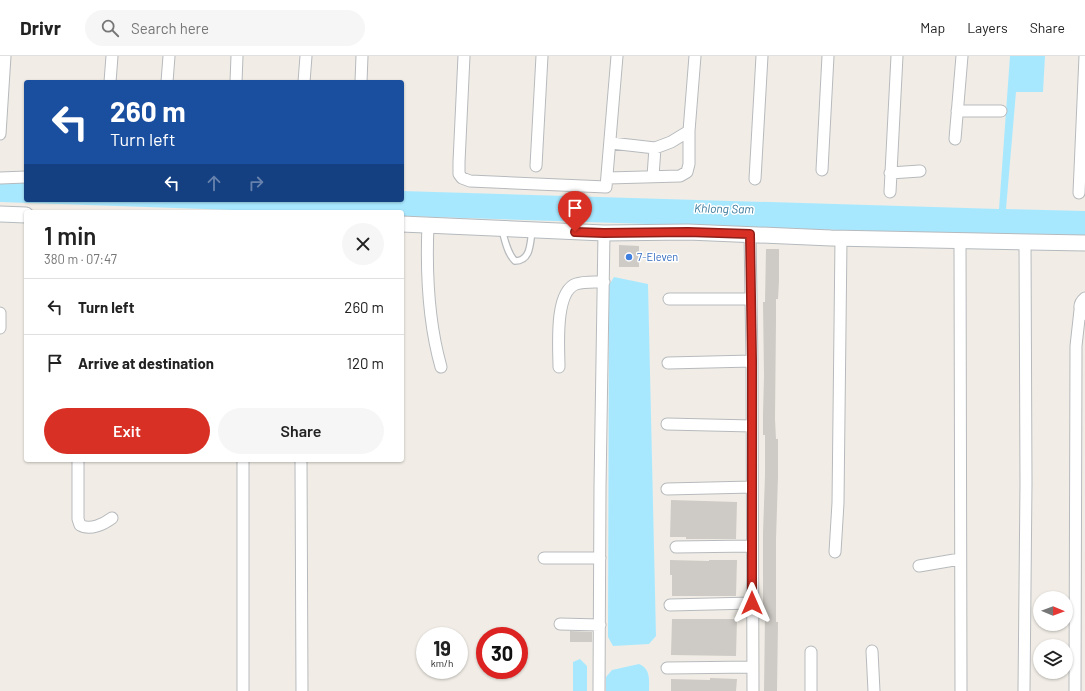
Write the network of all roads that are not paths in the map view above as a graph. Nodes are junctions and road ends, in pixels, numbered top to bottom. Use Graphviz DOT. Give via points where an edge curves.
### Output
graph roads {
  1 [pos="5,56"];
  2 [pos="112,56"];
  3 [pos="169,56"];
  4 [pos="237,56"];
  5 [pos="306,56"];
  6 [pos="362,56"];
  7 [pos="464,56"];
  8 [pos="542,56"];
  9 [pos="618,56"];
  10 [pos="695,56"];
  11 [pos="762,56"];
  12 [pos="828,56"];
  13 [pos="897,56"];
  14 [pos="962,56"];
  15 [pos="1085,56"];
  16 [pos="110,80"];
  17 [pos="167,80"];
  18 [pos="236,80"];
  19 [pos="304,80"];
  20 [pos="360,80"];
  21 [pos="957,111"];
  22 [pos="1001,111"];
  23 [pos="689,131"];
  24 [pos="0,134"];
  25 [pos="955,139"];
  26 [pos="611,144"];
  27 [pos="655,148"];
  28 [pos="536,166"];
  29 [pos="822,170"];
  30 [pos="920,171"];
  31 [pos="890,173"];
  32 [pos="653,176"];
  33 [pos="24,177"];
  34 [pos="0,178"];
  35 [pos="608,178"];
  36 [pos="755,179"];
  37 [pos="890,192"];
  38 [pos="1078,193"];
  39 [pos="0,214"];
  40 [pos="24,214"];
  41 [pos="404,224"];
  42 [pos="428,225"];
  43 [pos="502,229"];
  44 [pos="532,230"];
  45 [pos="604,233"];
  46 [pos="750,234"];
  47 [pos="841,238"];
  48 [pos="960,241"];
  49 [pos="1025,241"];
  50 [pos="1085,243"];
  51 [pos="604,282"];
  52 [pos="750,298"];
  53 [pos="1085,298"];
  54 [pos="669,299"];
  55 [pos="0,313"];
  56 [pos="1082,314"];
  57 [pos="0,328"];
  58 [pos="752,361"];
  59 [pos="668,363"];
  60 [pos="442,367"];
  61 [pos="560,367"];
  62 [pos="667,424"];
  63 [pos="752,426"];
  64 [pos="78,462"];
  65 [pos="243,462"];
  66 [pos="301,462"];
  67 [pos="752,487"];
  68 [pos="667,489"];
  69 [pos="112,518"];
  70 [pos="752,546"];
  71 [pos="676,547"];
  72 [pos="835,552"];
  73 [pos="544,558"];
  74 [pos="600,558"];
  75 [pos="960,559"];
  76 [pos="919,566"];
  77 [pos="752,603"];
  78 [pos="670,605"];
  79 [pos="560,624"];
  80 [pos="600,625"];
  81 [pos="872,651"];
  82 [pos="811,652"];
  83 [pos="752,667"];
  84 [pos="667,668"];
  85 [pos="243,691"];
  86 [pos="302,691"];
  87 [pos="599,691"];
  88 [pos="753,691"];
  89 [pos="811,691"];
  90 [pos="874,691"];
  91 [pos="961,691"];
  92 [pos="1024,691"];
  93 [pos="1075,691"];
  1 -- 24 [label="street"];
  2 -- 16 [label="street"];
  3 -- 17 [label="street"];
  4 -- 18 [label="street"];
  5 -- 19 [label="street"];
  6 -- 20 [label="street"];
  7 -- 35 [label="street" via="459,162 459,174 462,178 470,181 606,187"];
  8 -- 28 [label="street"];
  9 -- 26 [label="street"];
  10 -- 23 [label="street"];
  11 -- 36 [label="street"];
  12 -- 29 [label="street"];
  13 -- 31 [label="street"];
  14 -- 21 [label="street"];
  15 -- 38 [label="street"];
  21 -- 22 [label="street"];
  21 -- 25 [label="street"];
  23 -- 27 [label="street"];
  23 -- 32 [label="street" via="687,172 680,176"];
  26 -- 27 [label="street"];
  26 -- 35 [label="street"];
  27 -- 32 [label="street"];
  30 -- 31 [label="street"];
  31 -- 37 [label="street"];
  32 -- 35 [label="street"];
  33 -- 34 [label="street"];
  39 -- 40 [label="street"];
  41 -- 42 [label="street"];
  42 -- 43 [label="street"];
  42 -- 60 [label="street" via="426,259 430,307"];
  43 -- 44 [label="street"];
  43 -- 44 [label="lane" via="508,250 515,261 521,261 526,257"];
  44 -- 45 [label="street"];
  45 -- 46 [label="street"];
  45 -- 51 [label="street"];
  46 -- 47 [label="street"];
  46 -- 52 [label="street"];
  47 -- 48 [label="street"];
  47 -- 72 [label="street"];
  48 -- 49 [label="street"];
  48 -- 75 [label="street"];
  49 -- 50 [label="street"];
  49 -- 92 [label="street"];
  51 -- 61 [label="street" via="575,284 563,299 559,315"];
  51 -- 74 [label="street"];
  52 -- 54 [label="street"];
  52 -- 58 [label="street"];
  53 -- 56 [label="street" via="1081,302"];
  55 -- 57 [label="street"];
  56 -- 93 [label="street" via="1076,346"];
  58 -- 59 [label="street"];
  58 -- 63 [label="street"];
  62 -- 63 [label="street"];
  63 -- 67 [label="street"];
  64 -- 69 [label="street" via="80,525 100,525"];
  65 -- 85 [label="street"];
  66 -- 86 [label="street"];
  67 -- 68 [label="street"];
  67 -- 70 [label="street"];
  70 -- 71 [label="street"];
  70 -- 77 [label="street"];
  73 -- 74 [label="street"];
  74 -- 80 [label="street"];
  75 -- 76 [label="street"];
  75 -- 91 [label="street"];
  77 -- 78 [label="street"];
  77 -- 83 [label="street"];
  79 -- 80 [label="street"];
  80 -- 87 [label="street"];
  81 -- 90 [label="street"];
  82 -- 89 [label="street"];
  83 -- 84 [label="street"];
  83 -- 88 [label="street"];
}
